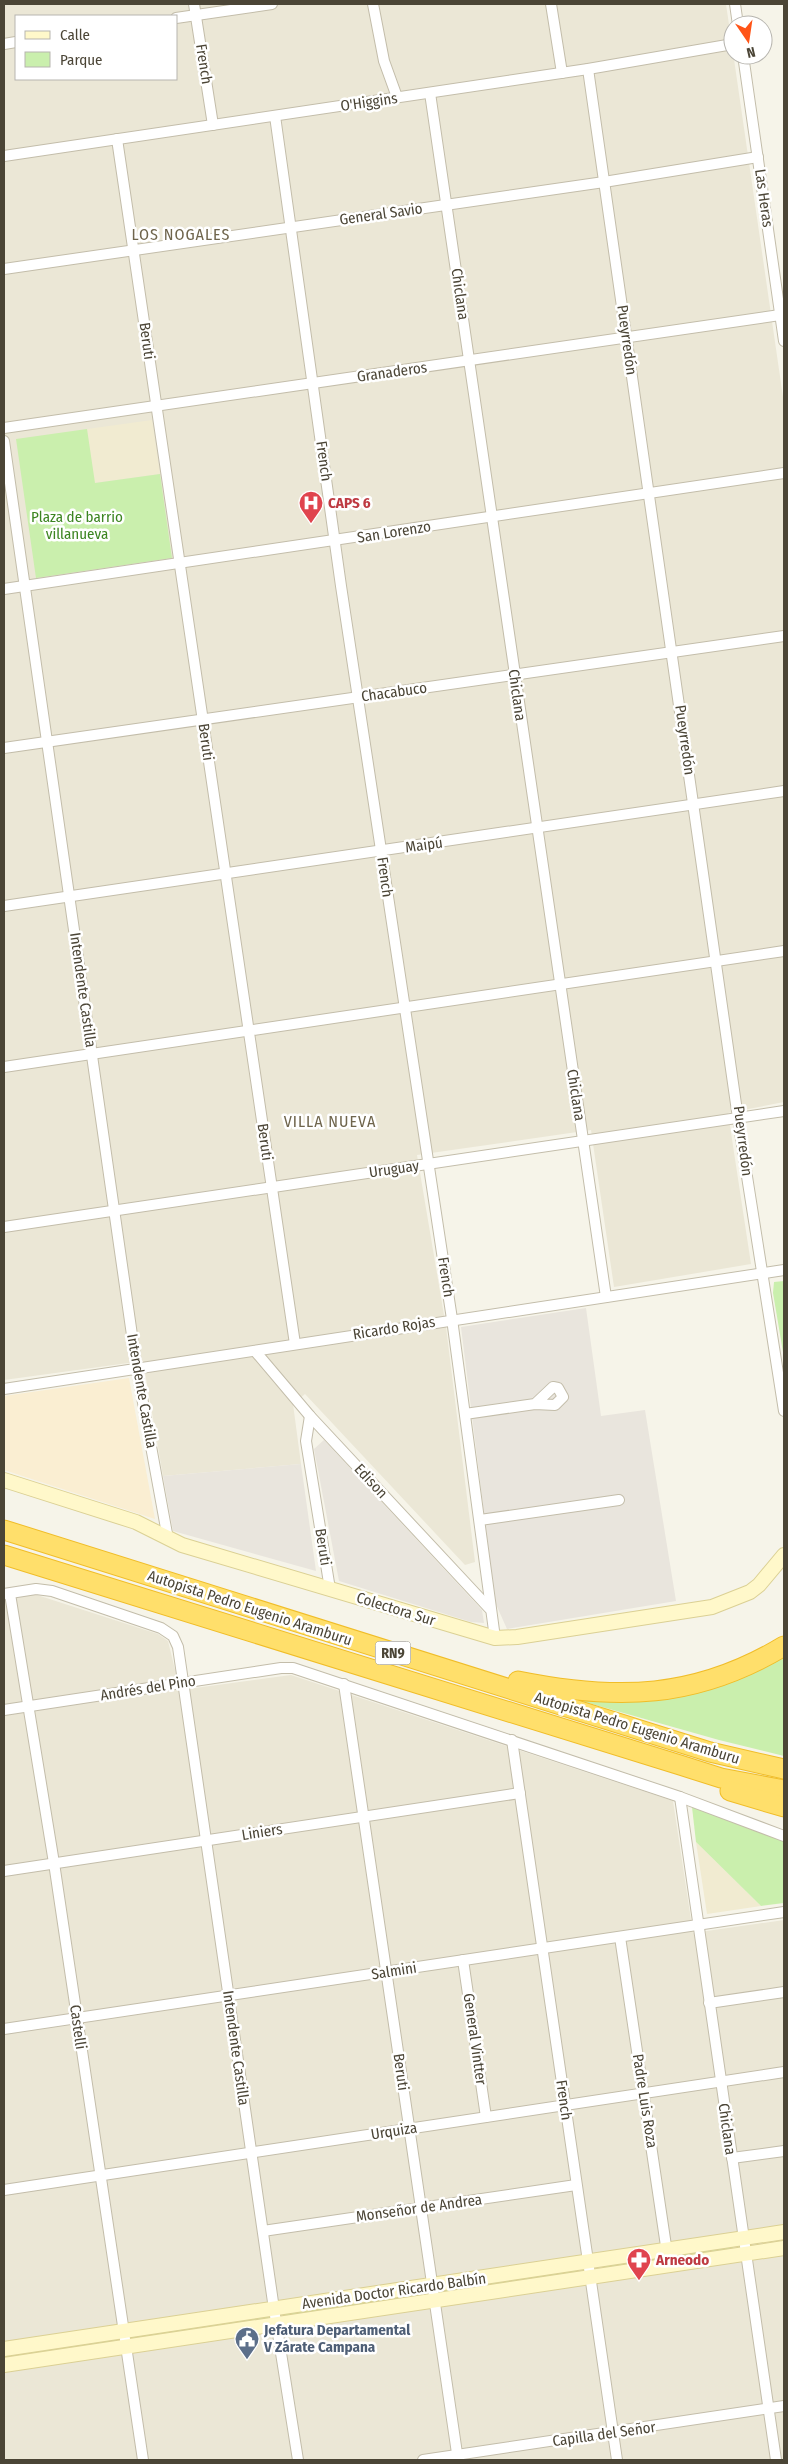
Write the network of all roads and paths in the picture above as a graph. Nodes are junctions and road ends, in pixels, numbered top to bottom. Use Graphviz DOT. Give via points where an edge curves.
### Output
graph roads {
  1 [pos="194,4"];
  2 [pos="272,4"];
  3 [pos="373,4"];
  4 [pos="552,4"];
  5 [pos="196,15"];
  6 [pos="178,18"];
  7 [pos="723,46"];
  8 [pos="744,65"];
  9 [pos="588,69"];
  10 [pos="562,73"];
  11 [pos="430,93"];
  12 [pos="397,98"];
  13 [pos="275,116"];
  14 [pos="214,125"];
  15 [pos="117,139"];
  16 [pos="4,156"];
  17 [pos="758,157"];
  18 [pos="604,182"];
  19 [pos="447,204"];
  20 [pos="290,227"];
  21 [pos="133,249"];
  22 [pos="4,269"];
  23 [pos="780,315"];
  24 [pos="626,338"];
  25 [pos="784,341"];
  26 [pos="469,360"];
  27 [pos="313,384"];
  28 [pos="157,406"];
  29 [pos="4,428"];
  30 [pos="4,440"];
  31 [pos="784,473"];
  32 [pos="649,494"];
  33 [pos="492,517"];
  34 [pos="335,541"];
  35 [pos="180,564"];
  36 [pos="25,586"];
  37 [pos="4,589"];
  38 [pos="784,636"];
  39 [pos="672,652"];
  40 [pos="514,675"];
  41 [pos="358,697"];
  42 [pos="203,720"];
  43 [pos="47,742"];
  44 [pos="4,748"];
  45 [pos="784,791"];
  46 [pos="694,805"];
  47 [pos="536,828"];
  48 [pos="381,851"];
  49 [pos="226,874"];
  50 [pos="69,897"];
  51 [pos="4,906"];
  52 [pos="784,951"];
  53 [pos="717,961"];
  54 [pos="560,985"];
  55 [pos="404,1008"];
  56 [pos="249,1031"];
  57 [pos="92,1054"];
  58 [pos="4,1067"];
  59 [pos="784,1111"];
  60 [pos="739,1118"];
  61 [pos="583,1141"];
  62 [pos="428,1164"];
  63 [pos="272,1187"];
  64 [pos="114,1211"];
  65 [pos="4,1227"];
  66 [pos="784,1270"];
  67 [pos="761,1273"];
  68 [pos="606,1297"];
  69 [pos="452,1320"];
  70 [pos="295,1344"];
  71 [pos="255,1351"];
  72 [pos="137,1370"];
  73 [pos="4,1389"];
  74 [pos="535,1404"];
  75 [pos="784,1411"];
  76 [pos="465,1414"];
  77 [pos="310,1416"];
  78 [pos="4,1480"];
  79 [pos="619,1500"];
  80 [pos="480,1520"];
  81 [pos="4,1530"];
  82 [pos="168,1539"];
  83 [pos="4,1555"];
  84 [pos="784,1555"];
  85 [pos="330,1589"];
  86 [pos="7,1594"];
  87 [pos="490,1608"];
  88 [pos="495,1638"];
  89 [pos="784,1646"];
  90 [pos="389,1652"];
  91 [pos="184,1682"];
  92 [pos="344,1684"];
  93 [pos="28,1706"];
  94 [pos="4,1710"];
  95 [pos="512,1740"];
  96 [pos="680,1765"];
  97 [pos="784,1769"];
  98 [pos="784,1790"];
  99 [pos="520,1792"];
  100 [pos="680,1797"];
  101 [pos="784,1808"];
  102 [pos="363,1816"];
  103 [pos="784,1836"];
  104 [pos="205,1840"];
  105 [pos="54,1863"];
  106 [pos="4,1871"];
  107 [pos="784,1912"];
  108 [pos="698,1925"];
  109 [pos="620,1937"];
  110 [pos="542,1949"];
  111 [pos="463,1960"];
  112 [pos="386,1972"];
  113 [pos="784,1992"];
  114 [pos="228,1996"];
  115 [pos="709,2003"];
  116 [pos="77,2018"];
  117 [pos="4,2030"];
  118 [pos="784,2072"];
  119 [pos="721,2082"];
  120 [pos="644,2094"];
  121 [pos="565,2106"];
  122 [pos="486,2118"];
  123 [pos="409,2129"];
  124 [pos="784,2151"];
  125 [pos="251,2153"];
  126 [pos="732,2158"];
  127 [pos="100,2176"];
  128 [pos="576,2185"];
  129 [pos="4,2190"];
  130 [pos="421,2208"];
  131 [pos="263,2231"];
  132 [pos="784,2232"];
  133 [pos="743,2238"];
  134 [pos="784,2248"];
  135 [pos="667,2250"];
  136 [pos="746,2255"];
  137 [pos="587,2262"];
  138 [pos="670,2266"];
  139 [pos="590,2277"];
  140 [pos="432,2286"];
  141 [pos="434,2300"];
  142 [pos="274,2309"];
  143 [pos="278,2323"];
  144 [pos="123,2331"];
  145 [pos="126,2346"];
  146 [pos="4,2349"];
  147 [pos="4,2365"];
  148 [pos="784,2406"];
  149 [pos="769,2409"];
  150 [pos="613,2432"];
  151 [pos="458,2458"];
  152 [pos="143,2460"];
  153 [pos="298,2460"];
  154 [pos="423,2460"];
  155 [pos="617,2460"];
  156 [pos="776,2460"];
  1 -- 5 [label="street, French"];
  2 -- 5 [label="street"];
  3 -- 12 [label="street" via="384,61"];
  4 -- 10 [label="street"];
  5 -- 6 [label="street"];
  5 -- 14 [label="street, French"];
  7 -- 9 [label="street, O'Higgins"];
  8 -- 17 [label="street, Las Heras"];
  9 -- 10 [label="street, O'Higgins"];
  9 -- 18 [label="street, Pueyrredón"];
  10 -- 11 [label="street, O'Higgins"];
  11 -- 12 [label="street, O'Higgins"];
  11 -- 19 [label="street, Chiclana"];
  12 -- 13 [label="street, O'Higgins"];
  13 -- 14 [label="street, O'Higgins"];
  13 -- 20 [label="street, French"];
  14 -- 15 [label="street, O'Higgins"];
  15 -- 16 [label="street, O'Higgins"];
  15 -- 21 [label="street, Beruti"];
  17 -- 18 [label="street, General Savio"];
  17 -- 23 [label="street, Las Heras"];
  18 -- 19 [label="street, General Savio"];
  18 -- 24 [label="street, Pueyrredón"];
  19 -- 20 [label="street, General Savio"];
  19 -- 26 [label="street, Chiclana"];
  20 -- 21 [label="street, General Savio"];
  20 -- 27 [label="street, French"];
  21 -- 22 [label="street, General Savio"];
  21 -- 28 [label="street, Beruti"];
  23 -- 24 [label="street, Granaderos"];
  23 -- 25 [label="street, Las Heras"];
  24 -- 26 [label="street, Granaderos"];
  24 -- 32 [label="street, Pueyrredón"];
  26 -- 27 [label="street, Granaderos"];
  26 -- 33 [label="street, Chiclana"];
  27 -- 28 [label="street, Granaderos"];
  27 -- 34 [label="street, French"];
  28 -- 29 [label="street, Granaderos"];
  28 -- 35 [label="street, Beruti"];
  30 -- 36 [label="street, Intendente Castilla"];
  31 -- 32 [label="street, San Lorenzo"];
  32 -- 33 [label="street, San Lorenzo"];
  32 -- 39 [label="street, Pueyrredón"];
  33 -- 34 [label="street, San Lorenzo"];
  33 -- 40 [label="street, Chiclana"];
  34 -- 35 [label="street, San Lorenzo"];
  34 -- 41 [label="street, French"];
  35 -- 36 [label="street, San Lorenzo"];
  35 -- 42 [label="street, Beruti"];
  36 -- 37 [label="street, San Lorenzo"];
  36 -- 43 [label="street, Intendente Castilla"];
  38 -- 39 [label="street, Chacabuco"];
  39 -- 40 [label="street, Chacabuco"];
  39 -- 46 [label="street, Pueyrredón"];
  40 -- 41 [label="street, Chacabuco"];
  40 -- 47 [label="street, Chiclana"];
  41 -- 42 [label="street, Chacabuco"];
  41 -- 48 [label="street, French"];
  42 -- 43 [label="street, Chacabuco"];
  42 -- 49 [label="street, Beruti"];
  43 -- 44 [label="street, Chacabuco"];
  43 -- 50 [label="street, Intendente Castilla"];
  45 -- 46 [label="street, Maipú"];
  46 -- 47 [label="street, Maipú"];
  46 -- 53 [label="street, Pueyrredón"];
  47 -- 48 [label="street, Maipú"];
  47 -- 54 [label="street, Chiclana"];
  48 -- 49 [label="street, Maipú"];
  48 -- 55 [label="street, French"];
  49 -- 50 [label="street, Maipú"];
  49 -- 56 [label="street, Beruti"];
  50 -- 51 [label="street, Maipú"];
  50 -- 57 [label="street, Intendente Castilla"];
  52 -- 53 [label="street"];
  53 -- 54 [label="street"];
  53 -- 60 [label="street, Pueyrredón"];
  54 -- 55 [label="street"];
  54 -- 61 [label="street, Chiclana"];
  55 -- 56 [label="street"];
  55 -- 62 [label="street, French"];
  56 -- 57 [label="street"];
  56 -- 63 [label="street, Beruti"];
  57 -- 58 [label="street"];
  57 -- 64 [label="street, Intendente Castilla"];
  59 -- 60 [label="street, Uruguay"];
  60 -- 61 [label="street, Uruguay"];
  60 -- 67 [label="street, Pueyrredón"];
  61 -- 62 [label="street, Uruguay"];
  61 -- 68 [label="street, Chiclana"];
  62 -- 63 [label="street, Uruguay"];
  62 -- 69 [label="street, French"];
  63 -- 64 [label="street, Uruguay"];
  63 -- 70 [label="street, Beruti"];
  64 -- 65 [label="street, Uruguay"];
  64 -- 72 [label="street, Intendente Castilla"];
  66 -- 67 [label="street, Ricardo Rojas"];
  67 -- 68 [label="street, Ricardo Rojas"];
  67 -- 75 [label="street, Pueyrredón"];
  68 -- 69 [label="street, Ricardo Rojas"];
  69 -- 70 [label="street, Ricardo Rojas"];
  69 -- 76 [label="street, French"];
  70 -- 71 [label="street, Ricardo Rojas"];
  71 -- 72 [label="street, Ricardo Rojas"];
  71 -- 77 [label="street, Edison"];
  72 -- 73 [label="street, Ricardo Rojas"];
  72 -- 82 [label="street, Intendente Castilla"];
  74 -- 76 [label="street"];
  76 -- 80 [label="street, French"];
  77 -- 85 [label="street, Beruti" via="306,1442"];
  77 -- 87 [label="street, Edison"];
  78 -- 82 [label="main road, Colectora Sur" via="136,1522"];
  79 -- 80 [label="street"];
  80 -- 87 [label="street, French"];
  81 -- 90 [label="highway, Autopista Pedro Eugenio Aramburu / RN9"];
  82 -- 85 [label="main road, Colectora Sur"];
  83 -- 96 [label="highway, Autopista Pedro Eugenio Aramburu / RN9"];
  84 -- 88 [label="main road, Colectora Sur" via="759,1586 712,1607"];
  85 -- 88 [label="main road, Colectora Sur"];
  86 -- 91 [label="street, Intendente Castilla" via="36,1588 52,1591 160,1628 173,1636 178,1647"];
  86 -- 93 [label="street, Castelli"];
  87 -- 88 [label="street, French"];
  89 -- 90 [label="highway" via="744,1668 698,1684 624,1693 551,1688"];
  90 -- 97 [label="highway, Autopista Pedro Eugenio Aramburu / RN9" via="710,1752"];
  91 -- 92 [label="street, Andrés del Pino" via="293,1668"];
  91 -- 93 [label="street, Andrés del Pino"];
  91 -- 104 [label="street, Intendente Castilla"];
  92 -- 95 [label="street"];
  92 -- 102 [label="street, Beruti"];
  93 -- 94 [label="street, Andrés del Pino"];
  93 -- 105 [label="street, Castelli"];
  95 -- 99 [label="street, French"];
  95 -- 100 [label="street"];
  96 -- 98 [label="highway, Autopista Pedro Eugenio Aramburu / RN9" via="721,1778"];
  96 -- 101 [label="highway" via="728,1790"];
  99 -- 102 [label="street, Liniers"];
  99 -- 110 [label="street, French"];
  100 -- 103 [label="street"];
  100 -- 108 [label="street, Chiclana"];
  102 -- 104 [label="street, Liniers"];
  102 -- 112 [label="street, Beruti"];
  104 -- 105 [label="street, Liniers"];
  104 -- 114 [label="street, Intendente Castilla"];
  105 -- 106 [label="street, Liniers"];
  105 -- 116 [label="street, Castelli"];
  107 -- 108 [label="street, Salmini"];
  108 -- 109 [label="street, Salmini"];
  108 -- 115 [label="street, Chiclana"];
  109 -- 110 [label="street, Salmini"];
  109 -- 120 [label="street, Padre Luis Roza"];
  110 -- 111 [label="street, Salmini"];
  110 -- 121 [label="street, French"];
  111 -- 112 [label="street, Salmini"];
  111 -- 122 [label="street, General Vintter"];
  112 -- 114 [label="street, Salmini"];
  112 -- 123 [label="street, Beruti"];
  113 -- 115 [label="street"];
  114 -- 116 [label="street, Salmini"];
  114 -- 125 [label="street, Intendente Castilla"];
  115 -- 119 [label="street, Chiclana"];
  116 -- 117 [label="street, Salmini"];
  116 -- 127 [label="street, Castelli"];
  118 -- 119 [label="street, Urquiza"];
  119 -- 120 [label="street, Urquiza"];
  119 -- 126 [label="street, Chiclana"];
  120 -- 121 [label="street, Urquiza"];
  120 -- 135 [label="street, Padre Luis Roza"];
  121 -- 122 [label="street, Urquiza"];
  121 -- 128 [label="street, French"];
  122 -- 123 [label="street, Urquiza"];
  123 -- 125 [label="street, Urquiza"];
  123 -- 130 [label="street, Beruti"];
  124 -- 126 [label="street"];
  125 -- 127 [label="street, Urquiza"];
  125 -- 131 [label="street, Intendente Castilla"];
  126 -- 133 [label="street, Chiclana"];
  127 -- 129 [label="street, Urquiza"];
  127 -- 144 [label="street, Castelli"];
  128 -- 130 [label="street, Monseñor de Andrea"];
  128 -- 137 [label="street, French"];
  130 -- 131 [label="street, Monseñor de Andrea"];
  130 -- 140 [label="street, Beruti"];
  131 -- 142 [label="street, Intendente Castilla"];
  132 -- 133 [label="main road, Avenida Doctor Ricardo Balbín"];
  133 -- 135 [label="main road, Avenida Doctor Ricardo Balbín"];
  133 -- 136 [label="street, Chiclana"];
  134 -- 136 [label="main road, Avenida Doctor Ricardo Balbín"];
  135 -- 137 [label="main road, Avenida Doctor Ricardo Balbín"];
  135 -- 138 [label="street, Padre Luis Roza"];
  136 -- 138 [label="main road, Avenida Doctor Ricardo Balbín"];
  136 -- 149 [label="street, Chiclana"];
  137 -- 139 [label="street, French"];
  137 -- 140 [label="main road, Avenida Doctor Ricardo Balbín"];
  138 -- 139 [label="main road, Avenida Doctor Ricardo Balbín"];
  139 -- 141 [label="main road, Avenida Doctor Ricardo Balbín"];
  139 -- 150 [label="street, French"];
  140 -- 141 [label="street, Beruti"];
  140 -- 142 [label="main road, Avenida Doctor Ricardo Balbín"];
  141 -- 143 [label="main road, Avenida Doctor Ricardo Balbín"];
  141 -- 151 [label="street, Beruti"];
  142 -- 143 [label="street, Intendente Castilla"];
  142 -- 144 [label="main road, Avenida Doctor Ricardo Balbín"];
  143 -- 145 [label="main road, Avenida Doctor Ricardo Balbín"];
  143 -- 153 [label="street, Intendente Castilla"];
  144 -- 145 [label="street, Castelli"];
  144 -- 146 [label="main road, Avenida Doctor Ricardo Balbín"];
  145 -- 147 [label="main road, Avenida Doctor Ricardo Balbín"];
  145 -- 152 [label="street, Castelli"];
  148 -- 149 [label="street, Capilla del Señor"];
  149 -- 150 [label="street, Capilla del Señor"];
  149 -- 156 [label="street, Chiclana"];
  150 -- 151 [label="street, Capilla del Señor"];
  150 -- 155 [label="street, French"];
  151 -- 154 [label="street, Capilla del Señor"];
}
